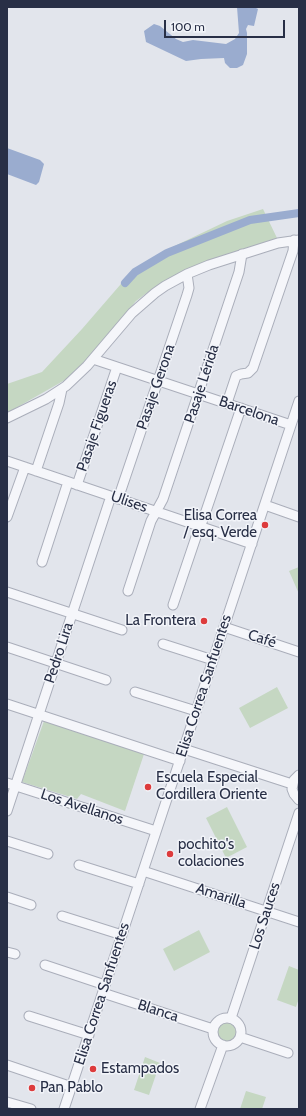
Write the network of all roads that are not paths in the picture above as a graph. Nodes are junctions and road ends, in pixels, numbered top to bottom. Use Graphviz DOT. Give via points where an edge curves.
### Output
graph roads {
  1 [pos="297,240"];
  2 [pos="242,254"];
  3 [pos="187,274"];
  4 [pos="93,359"];
  5 [pos="117,367"];
  6 [pos="158,380"];
  7 [pos="62,390"];
  8 [pos="198,394"];
  9 [pos="299,401"];
  10 [pos="227,404"];
  11 [pos="241,408"];
  12 [pos="7,418"];
  13 [pos="291,425"];
  14 [pos="7,461"];
  15 [pos="25,467"];
  16 [pos="36,471"];
  17 [pos="73,483"];
  18 [pos="115,497"];
  19 [pos="264,505"];
  20 [pos="157,511"];
  21 [pos="7,517"];
  22 [pos="299,517"];
  23 [pos="200,526"];
  24 [pos="252,544"];
  25 [pos="42,562"];
  26 [pos="128,591"];
  27 [pos="7,592"];
  28 [pos="173,605"];
  29 [pos="72,614"];
  30 [pos="224,627"];
  31 [pos="122,630"];
  32 [pos="163,644"];
  33 [pos="7,648"];
  34 [pos="299,652"];
  35 [pos="213,660"];
  36 [pos="56,664"];
  37 [pos="106,680"];
  38 [pos="136,692"];
  39 [pos="7,704"];
  40 [pos="196,711"];
  41 [pos="39,715"];
  42 [pos="184,749"];
  43 [pos="180,761"];
  44 [pos="299,775"];
  45 [pos="11,784"];
  46 [pos="292,784"];
  47 [pos="299,800"];
  48 [pos="7,811"];
  49 [pos="299,813"];
  50 [pos="156,831"];
  51 [pos="7,841"];
  52 [pos="48,854"];
  53 [pos="79,865"];
  54 [pos="143,871"];
  55 [pos="139,884"];
  56 [pos="7,897"];
  57 [pos="31,905"];
  58 [pos="267,911"];
  59 [pos="62,916"];
  60 [pos="299,922"];
  61 [pos="122,935"];
  62 [pos="46,965"];
  63 [pos="104,989"];
  64 [pos="29,1016"];
  65 [pos="231,1018"];
  66 [pos="213,1029"];
  67 [pos="89,1035"];
  68 [pos="240,1037"];
  69 [pos="223,1045"];
  70 [pos="288,1053"];
  71 [pos="7,1065"];
  72 [pos="72,1087"];
  73 [pos="7,1102"];
  74 [pos="31,1109"];
  75 [pos="64,1109"];
  76 [pos="200,1109"];
  1 -- 2 [label="street"];
  1 -- 10 [label="street" via="253,368 248,373 236,376"];
  2 -- 3 [label="street"];
  2 -- 8 [label="street, Pasaje Lérida" via="239,272"];
  3 -- 4 [label="street" via="165,286 143,303"];
  3 -- 6 [label="street, Pasaje Gerona" via="187,295"];
  4 -- 5 [label="street, Barcelona"];
  4 -- 7 [label="street"];
  5 -- 6 [label="street, Barcelona"];
  5 -- 17 [label="street, Pasaje Figueras"];
  6 -- 8 [label="street, Barcelona"];
  6 -- 18 [label="street, Pasaje Gerona"];
  7 -- 12 [label="street"];
  7 -- 16 [label="street"];
  8 -- 10 [label="street, Barcelona"];
  8 -- 20 [label="street, Pasaje Lérida" via="164,499"];
  9 -- 13 [label="street, Elisa Correa Sanfuentes"];
  10 -- 11 [label="street, Barcelona"];
  11 -- 13 [label="street, Barcelona"];
  11 -- 23 [label="street"];
  13 -- 19 [label="street, Elisa Correa Sanfuentes"];
  14 -- 15 [label="street, Ulises"];
  15 -- 16 [label="street, Ulises"];
  15 -- 21 [label="street"];
  16 -- 17 [label="street, Ulises"];
  17 -- 18 [label="street, Ulises"];
  17 -- 25 [label="street, Pasaje Figueras"];
  18 -- 20 [label="street, Ulises"];
  18 -- 29 [label="street, Pedro Lira"];
  19 -- 22 [label="street"];
  19 -- 24 [label="street, Elisa Correa Sanfuentes"];
  20 -- 23 [label="street, Ulises"];
  20 -- 26 [label="street, Pasaje Lérida" via="151,521"];
  23 -- 24 [label="street, Ulises"];
  23 -- 28 [label="street"];
  24 -- 30 [label="street, Elisa Correa Sanfuentes"];
  27 -- 29 [label="street"];
  29 -- 31 [label="street"];
  29 -- 36 [label="street, Pedro Lira"];
  30 -- 34 [label="street, Café"];
  30 -- 35 [label="street, Elisa Correa Sanfuentes"];
  32 -- 35 [label="street"];
  33 -- 36 [label="street"];
  35 -- 40 [label="street, Elisa Correa Sanfuentes"];
  36 -- 37 [label="street"];
  36 -- 41 [label="street, Pedro Lira"];
  38 -- 40 [label="street"];
  39 -- 41 [label="street"];
  40 -- 42 [label="street, Elisa Correa Sanfuentes"];
  41 -- 43 [label="street"];
  41 -- 45 [label="street, Pedro Lira"];
  42 -- 43 [label="street, Elisa Correa Sanfuentes"];
  42 -- 46 [label="street"];
  43 -- 50 [label="street, Elisa Correa Sanfuentes"];
  44 -- 46 [label="street"];
  45 -- 48 [label="street, Pedro Lira"];
  45 -- 50 [label="street, Los Avellanos"];
  46 -- 47 [label="street" via="294,794"];
  49 -- 58 [label="street, Los Sauces"];
  50 -- 54 [label="street, Elisa Correa Sanfuentes"];
  51 -- 52 [label="street"];
  53 -- 55 [label="street"];
  54 -- 55 [label="street, Elisa Correa Sanfuentes"];
  54 -- 58 [label="street, Amarilla"];
  55 -- 61 [label="street, Elisa Correa Sanfuentes"];
  56 -- 57 [label="street"];
  58 -- 60 [label="street, Amarilla"];
  58 -- 65 [label="street, Los Sauces"];
  59 -- 61 [label="street"];
  61 -- 63 [label="street, Elisa Correa Sanfuentes"];
  62 -- 63 [label="street, Blanca"];
  63 -- 66 [label="street, Blanca"];
  63 -- 67 [label="street, Elisa Correa Sanfuentes"];
  64 -- 67 [label="street"];
  65 -- 66 [label="street" via="222,1018"];
  65 -- 68 [label="street" via="240,1028"];
  66 -- 69 [label="street" via="216,1041"];
  67 -- 72 [label="street, Elisa Correa Sanfuentes"];
  68 -- 69 [label="street" via="231,1045"];
  68 -- 70 [label="street"];
  69 -- 76 [label="street"];
  71 -- 72 [label="street"];
  72 -- 75 [label="street, Elisa Correa Sanfuentes"];
  73 -- 74 [label="street"];
}
